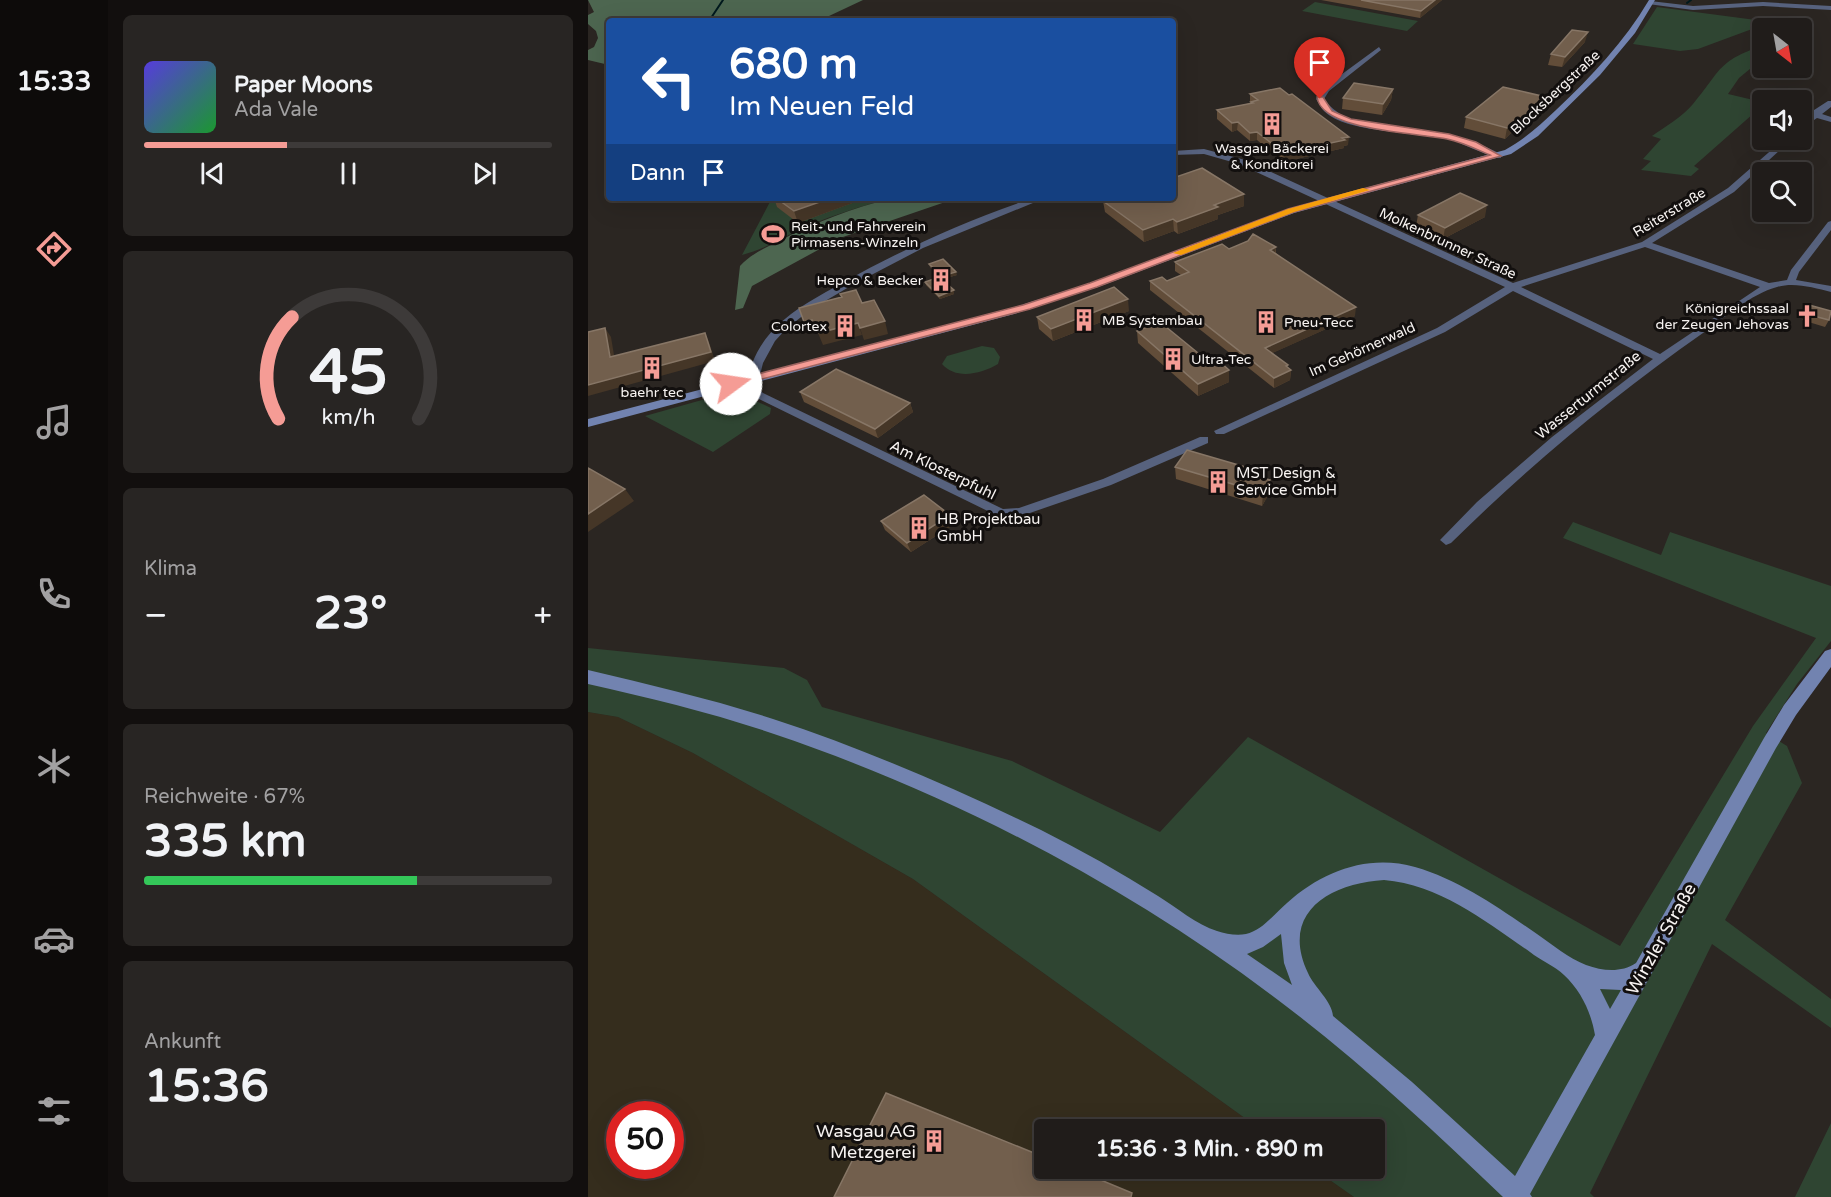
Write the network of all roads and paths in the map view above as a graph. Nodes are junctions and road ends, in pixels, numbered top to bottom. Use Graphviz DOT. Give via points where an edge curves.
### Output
graph roads {
  1 [pos="1639,1"];
  2 [pos="1651,1"];
  3 [pos="1831,8"];
  4 [pos="1379,49"];
  5 [pos="1831,103"];
  6 [pos="1814,114"];
  7 [pos="1831,120"];
  8 [pos="1776,150"];
  9 [pos="1176,152"];
  10 [pos="1497,156"];
  11 [pos="1033,201"];
  12 [pos="1324,201"];
  13 [pos="1831,224"];
  14 [pos="1645,244"];
  15 [pos="1791,281"];
  16 [pos="1767,286"];
  17 [pos="1512,287"];
  18 [pos="1831,289"];
  19 [pos="1659,358"];
  20 [pos="753,378"];
  21 [pos="588,423"];
  22 [pos="1220,431"];
  23 [pos="1204,440"];
  24 [pos="1446,540"];
  25 [pos="1831,655"];
  26 [pos="588,677"];
  27 [pos="1304,900"];
  28 [pos="1209,939"];
  29 [pos="1565,964"];
  30 [pos="1645,968"];
  31 [pos="1606,1035"];
  32 [pos="1356,1050"];
  33 [pos="1518,1197"];
  1 -- 2 [label="main road"];
  2 -- 3 [label="street" via="1694,8 1763,4"];
  2 -- 10 [label="main road, Blocksbergstraße" via="1631,35 1596,78 1528,140"];
  4 -- 10 [label="street" via="1326,90 1320,99 1325,108 1354,122 1449,137"];
  5 -- 6 [label="street"];
  6 -- 7 [label="street"];
  8 -- 14 [label="street, Reiterstraße" via="1731,190"];
  9 -- 12 [label="street, Molkenbrunner Straße" via="1189,150 1225,155"];
  10 -- 12 [label="main road, Blocksbergstraße"];
  11 -- 20 [label="street" via="939,237 817,303 782,327 764,352"];
  12 -- 17 [label="street, Molkenbrunner Straße"];
  12 -- 20 [label="main road, Blocksbergstraße" via="1043,302"];
  13 -- 15 [label="street"];
  14 -- 16 [label="street"];
  14 -- 17 [label="street, Reiterstraße"];
  15 -- 16 [label="street, Wasserturmstraße"];
  15 -- 18 [label="street, Wasserturmstraße"];
  16 -- 19 [label="street, Wasserturmstraße"];
  17 -- 19 [label="street, Molkenbrunner Straße"];
  17 -- 22 [label="street, Im Gehörnerwald" via="1441,330"];
  19 -- 24 [label="street, Wasserturmstraße" via="1517,472"];
  20 -- 21 [label="main road, Blocksbergstraße"];
  20 -- 23 [label="street, Am Klosterpfuhl" via="752,388 759,395 1002,514 1020,512 1107,482"];
  25 -- 30 [label="main road, Winzler Straße" via="1770,743"];
  26 -- 28 [label="main road" via="774,727 907,778 1093,867"];
  27 -- 28 [label="main road" via="1275,927 1250,943"];
  27 -- 29 [label="main road" via="1348,875 1383,871 1416,876 1466,899"];
  27 -- 32 [label="main road" via="1293,927 1295,973 1321,1013"];
  28 -- 32 [label="main road" via="1283,991"];
  29 -- 30 [label="main road" via="1587,975 1619,981"];
  29 -- 31 [label="main road" via="1591,991 1604,1018"];
  30 -- 31 [label="main road, Winzler Straße"];
  31 -- 33 [label="main road, Winzler Straße"];
  32 -- 33 [label="main road"];
}
